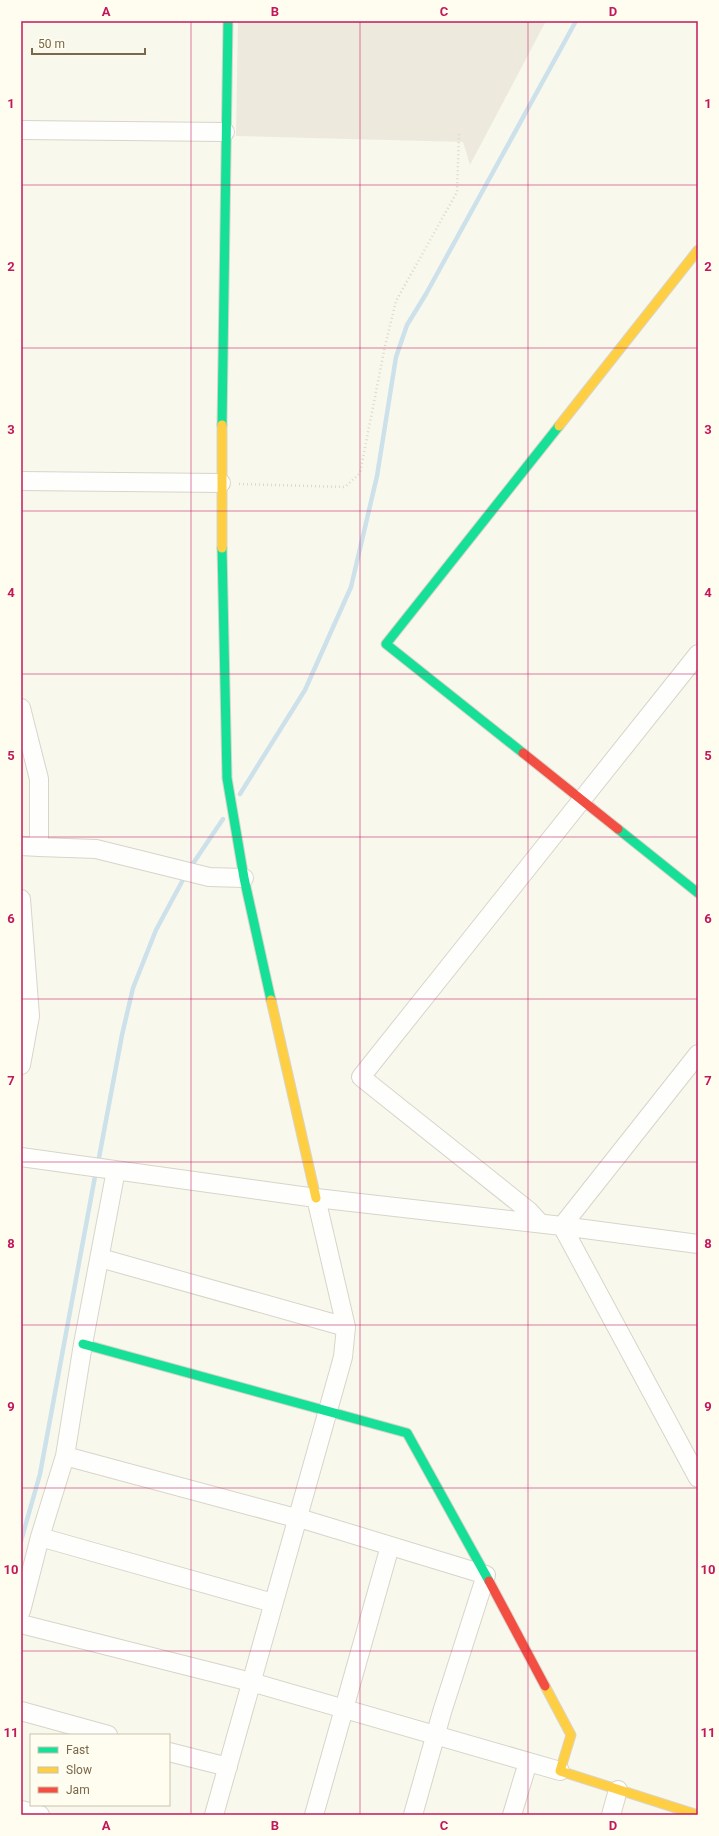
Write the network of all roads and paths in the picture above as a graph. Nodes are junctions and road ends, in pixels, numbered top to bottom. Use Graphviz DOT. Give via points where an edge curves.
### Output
graph roads {
  1 [pos="228,21"];
  2 [pos="21,130"];
  3 [pos="225,132"];
  4 [pos="459,134"];
  5 [pos="698,250"];
  6 [pos="21,480"];
  7 [pos="221,483"];
  8 [pos="698,654"];
  9 [pos="21,708"];
  10 [pos="582,802"];
  11 [pos="21,846"];
  12 [pos="39,847"];
  13 [pos="244,878"];
  14 [pos="698,893"];
  15 [pos="21,899"];
  16 [pos="698,1054"];
  17 [pos="21,1065"];
  18 [pos="21,1157"];
  19 [pos="110,1170"];
  20 [pos="316,1198"];
  21 [pos="540,1223"];
  22 [pos="562,1226"];
  23 [pos="698,1244"];
  24 [pos="100,1258"];
  25 [pos="346,1327"];
  26 [pos="83,1344"];
  27 [pos="329,1412"];
  28 [pos="65,1456"];
  29 [pos="698,1478"];
  30 [pos="299,1518"];
  31 [pos="40,1538"];
  32 [pos="390,1546"];
  33 [pos="486,1575"];
  34 [pos="273,1603"];
  35 [pos="21,1611"];
  36 [pos="21,1624"];
  37 [pos="251,1682"];
  38 [pos="345,1710"];
  39 [pos="21,1712"];
  40 [pos="104,1734"];
  41 [pos="435,1736"];
  42 [pos="170,1752"];
  43 [pos="528,1762"];
  44 [pos="228,1767"];
  45 [pos="560,1771"];
  46 [pos="618,1790"];
  47 [pos="21,1810"];
  48 [pos="40,1815"];
  49 [pos="214,1815"];
  50 [pos="314,1815"];
  51 [pos="413,1815"];
  52 [pos="512,1815"];
  53 [pos="611,1815"];
  54 [pos="698,1815"];
  1 -- 3 [label="street"];
  2 -- 3 [label="street"];
  3 -- 7 [label="street"];
  4 -- 7 [label="path" via="457,192 396,301 360,474 345,487"];
  5 -- 10 [label="street" via="386,644"];
  6 -- 7 [label="street"];
  7 -- 13 [label="street" via="228,778"];
  8 -- 10 [label="street"];
  9 -- 12 [label="street" via="39,779"];
  10 -- 14 [label="street"];
  10 -- 21 [label="street" via="361,1077 529,1211"];
  11 -- 12 [label="street"];
  12 -- 13 [label="street" via="96,848 209,877"];
  13 -- 20 [label="street"];
  15 -- 17 [label="street" via="30,1016"];
  16 -- 22 [label="street"];
  18 -- 19 [label="street"];
  19 -- 20 [label="street"];
  19 -- 24 [label="street"];
  20 -- 21 [label="street"];
  20 -- 25 [label="street"];
  21 -- 22 [label="street"];
  22 -- 23 [label="street"];
  22 -- 29 [label="street"];
  24 -- 25 [label="street"];
  24 -- 26 [label="street"];
  25 -- 27 [label="street" via="343,1357"];
  26 -- 27 [label="street"];
  26 -- 28 [label="street"];
  27 -- 30 [label="street"];
  27 -- 33 [label="street" via="407,1434"];
  28 -- 30 [label="street"];
  28 -- 31 [label="street"];
  30 -- 32 [label="street"];
  30 -- 34 [label="street"];
  31 -- 34 [label="street"];
  31 -- 35 [label="street"];
  32 -- 33 [label="street"];
  32 -- 38 [label="street"];
  33 -- 41 [label="street"];
  33 -- 45 [label="street" via="571,1736"];
  34 -- 37 [label="street"];
  36 -- 37 [label="street"];
  37 -- 38 [label="street"];
  37 -- 44 [label="street"];
  38 -- 41 [label="street"];
  38 -- 50 [label="street"];
  39 -- 40 [label="street"];
  41 -- 43 [label="street"];
  41 -- 51 [label="street"];
  42 -- 44 [label="street"];
  43 -- 45 [label="street"];
  43 -- 52 [label="street"];
  44 -- 49 [label="street"];
  45 -- 46 [label="street"];
  46 -- 53 [label="street"];
  46 -- 54 [label="street"];
  47 -- 48 [label="street"];
}
